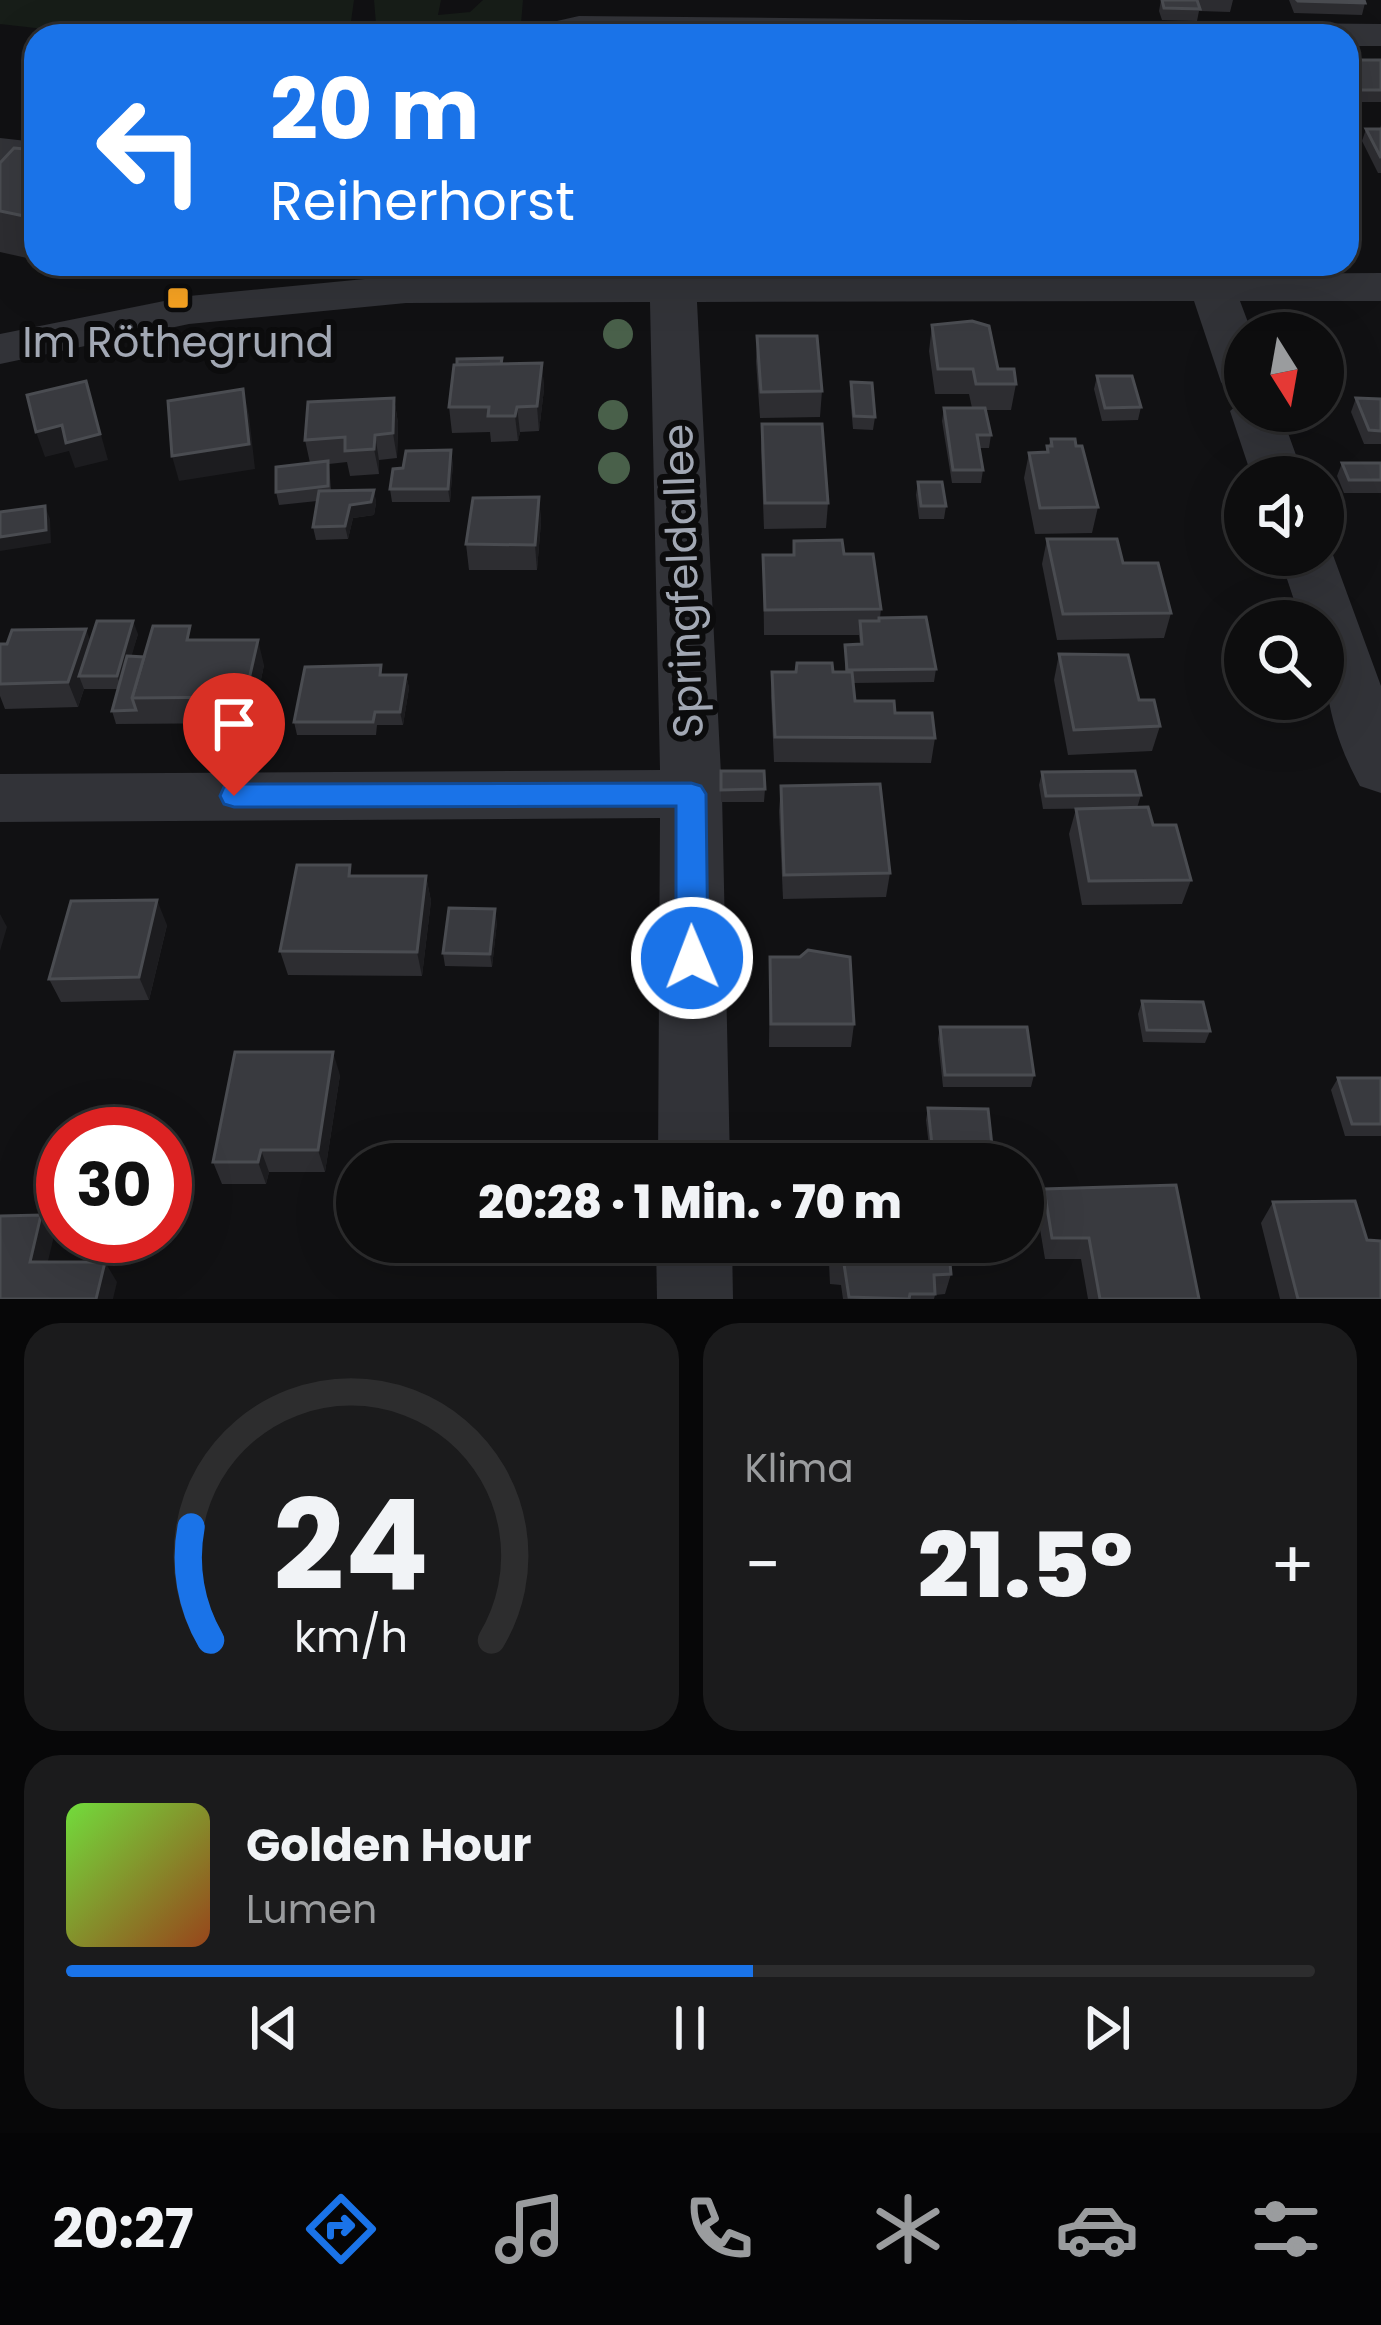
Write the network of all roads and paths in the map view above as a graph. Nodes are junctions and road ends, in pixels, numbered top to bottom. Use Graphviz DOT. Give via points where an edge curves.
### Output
graph roads {
  1 [pos="1117,22"];
  2 [pos="938,24"];
  3 [pos="1158,24"];
  4 [pos="502,276"];
  5 [pos="562,276"];
  6 [pos="1208,276"];
  7 [pos="302,280"];
  8 [pos="1381,286"];
  9 [pos="673,287"];
  10 [pos="1224,322"];
  11 [pos="0,349"];
  12 [pos="1313,576"];
  13 [pos="1381,769"];
  14 [pos="691,794"];
  15 [pos="0,798"];
  16 [pos="694,1143"];
  17 [pos="694,1263"];
  18 [pos="695,1299"];
  1 -- 2 [label="street"];
  1 -- 3 [label="street"];
  4 -- 7 [label="street"];
  5 -- 9 [label="street"];
  6 -- 8 [label="street"];
  6 -- 9 [label="street"];
  6 -- 10 [label="street"];
  7 -- 11 [label="street"];
  9 -- 14 [label="street, Springfeldallee"];
  12 -- 13 [label="street"];
  14 -- 15 [label="street"];
  14 -- 16 [label="street, Springfeldallee"];
  17 -- 18 [label="street"];
}
